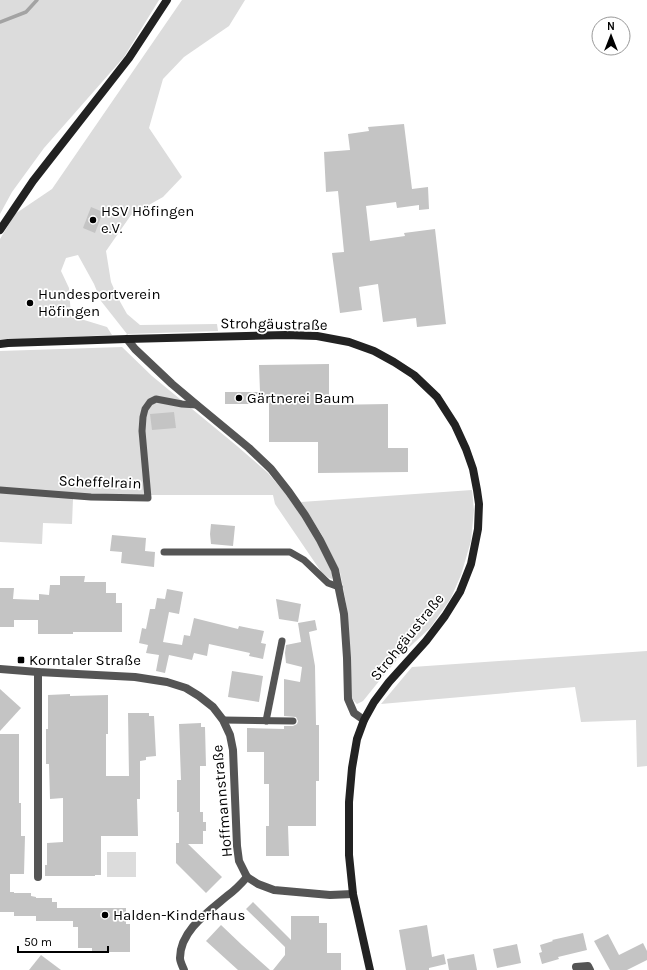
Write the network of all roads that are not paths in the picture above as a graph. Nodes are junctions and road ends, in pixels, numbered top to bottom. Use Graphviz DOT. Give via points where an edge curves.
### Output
graph roads {
  1 [pos="167,0"];
  2 [pos="0,230"];
  3 [pos="126,339"];
  4 [pos="0,344"];
  5 [pos="197,405"];
  6 [pos="0,490"];
  7 [pos="164,552"];
  8 [pos="339,587"];
  9 [pos="282,640"];
  10 [pos="0,668"];
  11 [pos="38,672"];
  12 [pos="223,720"];
  13 [pos="364,720"];
  14 [pos="266,721"];
  15 [pos="293,721"];
  16 [pos="38,878"];
  17 [pos="247,878"];
  18 [pos="353,894"];
  19 [pos="576,967"];
  20 [pos="184,970"];
  21 [pos="370,970"];
  22 [pos="590,970"];
  1 -- 2 [label="main road" via="129,58 33,181"];
  3 -- 4 [label="main road, Strohgäustraße"];
  3 -- 5 [label="street" via="166,379"];
  3 -- 13 [label="main road, Strohgäustraße" via="286,335 317,336 349,342 374,351 414,375 437,397 455,425 466,449 478,490 478,529 471,564 460,592 445,616 389,682"];
  5 -- 6 [label="lane, Scheffelrain" via="156,399 145,409 142,431 148,498 91,497"];
  5 -- 8 [label="street" via="249,448 271,469 289,492 320,540 335,570"];
  7 -- 8 [label="lane" via="290,552 304,560 328,583"];
  8 -- 13 [label="street" via="344,614 348,699 354,713"];
  9 -- 14 [label="lane"];
  10 -- 11 [label="street, Hoffmannstraße"];
  11 -- 12 [label="street, Hoffmannstraße" via="135,677 167,682 186,688 199,696 213,707"];
  11 -- 16 [label="street"];
  12 -- 14 [label="lane"];
  12 -- 17 [label="street, Hoffmannstraße" via="233,750 237,846 239,861"];
  13 -- 18 [label="main road, Strohgäustraße" via="357,740 349,802 349,855"];
  14 -- 15 [label="lane"];
  17 -- 18 [label="street" via="274,890 330,896"];
  17 -- 20 [label="street" via="191,928 183,944 180,959"];
  18 -- 21 [label="main road, Strohgäustraße"];
  19 -- 22 [label="street" via="588,966"];
}
